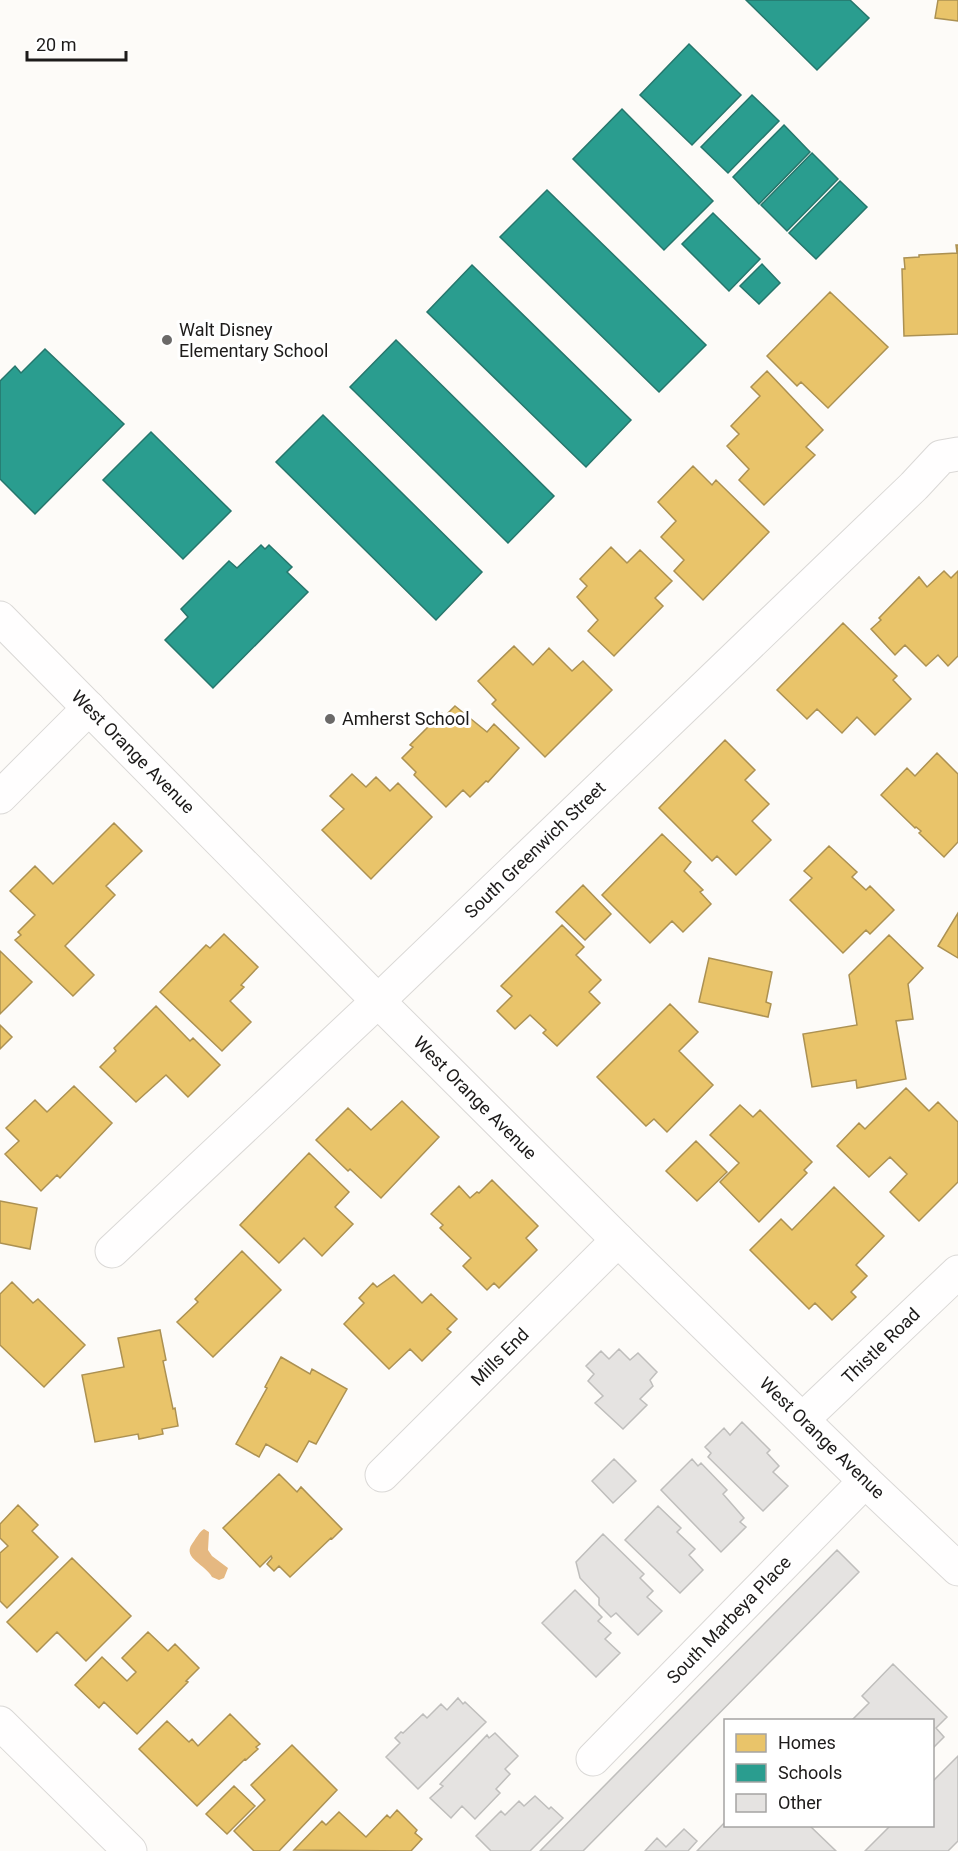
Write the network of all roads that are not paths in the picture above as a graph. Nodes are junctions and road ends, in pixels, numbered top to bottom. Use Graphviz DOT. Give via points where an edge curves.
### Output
graph roads {
  1 [pos="958,454"];
  2 [pos="0,618"];
  3 [pos="89,708"];
  4 [pos="0,797"];
  5 [pos="378,1001"];
  6 [pos="618,1240"];
  7 [pos="112,1251"];
  8 [pos="958,1272"];
  9 [pos="803,1419"];
  10 [pos="382,1475"];
  11 [pos="865,1481"];
  12 [pos="958,1569"];
  13 [pos="0,1723"];
  14 [pos="593,1759"];
  15 [pos="130,1851"];
  1 -- 5 [label="street, South Greenwich Street" via="941,457"];
  2 -- 3 [label="street, West Orange Avenue"];
  3 -- 4 [label="street"];
  3 -- 5 [label="street, West Orange Avenue"];
  5 -- 6 [label="street, West Orange Avenue"];
  5 -- 7 [label="street, South Greenwich Street"];
  6 -- 9 [label="street, West Orange Avenue"];
  6 -- 10 [label="street, Mills End"];
  8 -- 9 [label="street, Thistle Road"];
  9 -- 11 [label="street, West Orange Avenue"];
  11 -- 12 [label="street, West Orange Avenue"];
  11 -- 14 [label="street, South Marbeya Place"];
  13 -- 15 [label="street"];
}
